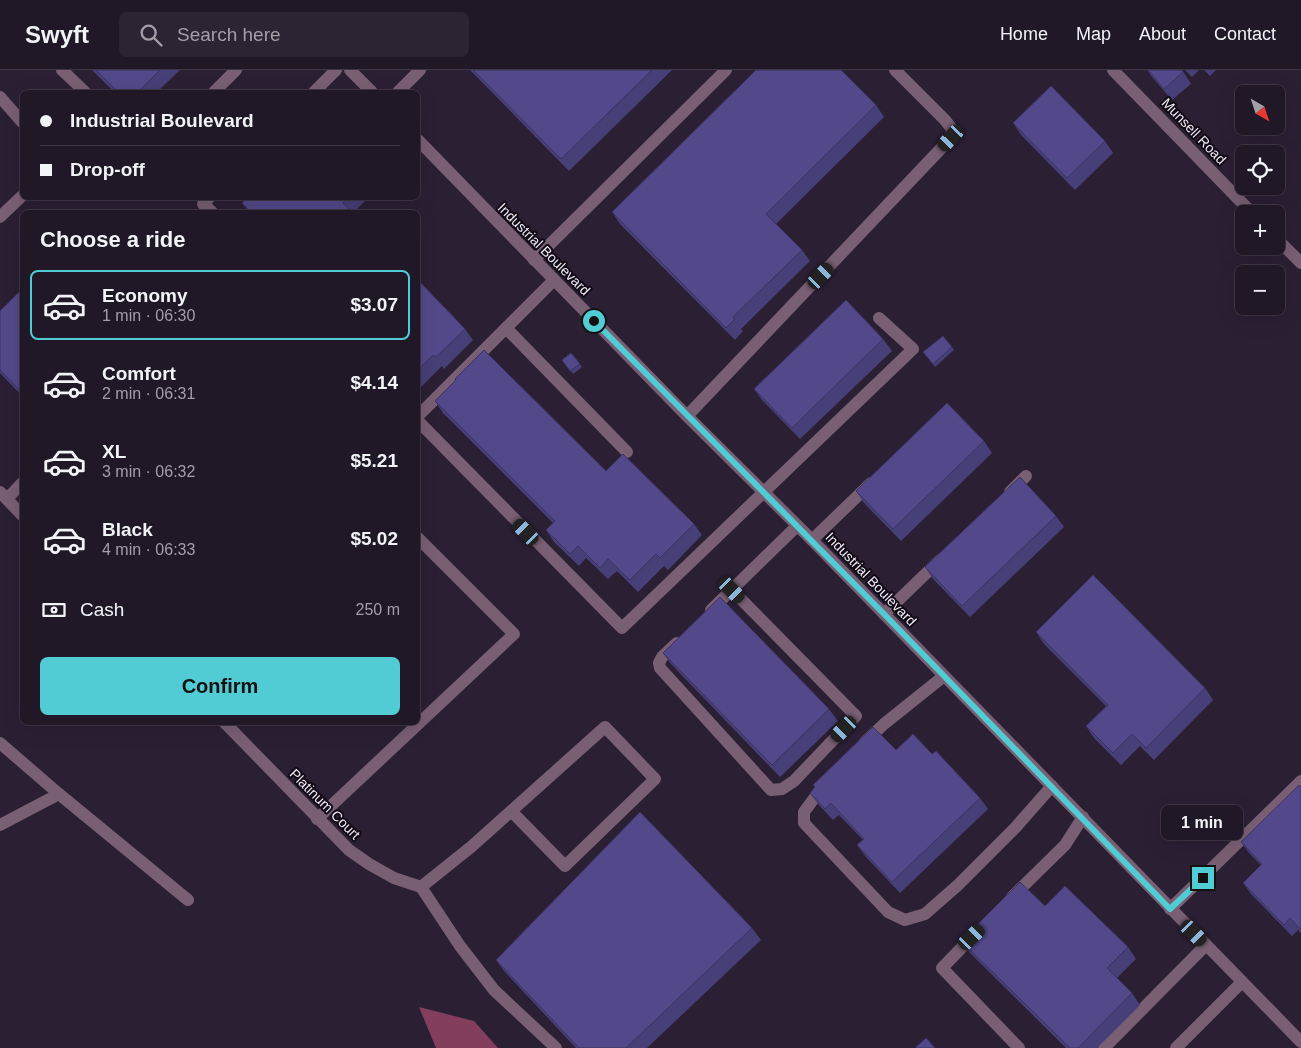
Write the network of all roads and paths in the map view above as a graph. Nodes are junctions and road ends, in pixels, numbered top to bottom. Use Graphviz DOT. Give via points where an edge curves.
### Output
graph roads {
  1 [pos="62,70"];
  2 [pos="236,70"];
  3 [pos="336,70"];
  4 [pos="350,70"];
  5 [pos="420,70"];
  6 [pos="726,70"];
  7 [pos="895,70"];
  8 [pos="1113,70"];
  9 [pos="83,90"];
  10 [pos="216,90"];
  11 [pos="316,90"];
  12 [pos="370,90"];
  13 [pos="400,90"];
  14 [pos="0,98"];
  15 [pos="20,120"];
  16 [pos="420,142"];
  17 [pos="20,198"];
  18 [pos="207,200"];
  19 [pos="1244,205"];
  20 [pos="210,210"];
  21 [pos="0,217"];
  22 [pos="1285,247"];
  23 [pos="534,260"];
  24 [pos="1301,264"];
  25 [pos="554,280"];
  26 [pos="878,318"];
  27 [pos="506,328"];
  28 [pos="420,414"];
  29 [pos="687,416"];
  30 [pos="420,423"];
  31 [pos="627,452"];
  32 [pos="878,476"];
  33 [pos="1026,476"];
  34 [pos="20,484"];
  35 [pos="763,492"];
  36 [pos="3,495"];
  37 [pos="999,503"];
  38 [pos="20,513"];
  39 [pos="797,526"];
  40 [pos="420,540"];
  41 [pos="812,540"];
  42 [pos="951,550"];
  43 [pos="732,590"];
  44 [pos="884,614"];
  45 [pos="704,617"];
  46 [pos="683,637"];
  47 [pos="944,676"];
  48 [pos="420,722"];
  49 [pos="227,725"];
  50 [pos="417,725"];
  51 [pos="0,743"];
  52 [pos="856,750"];
  53 [pos="832,775"];
  54 [pos="1301,781"];
  55 [pos="1052,786"];
  56 [pos="58,794"];
  57 [pos="511,811"];
  58 [pos="1083,817"];
  59 [pos="317,819"];
  60 [pos="0,825"];
  61 [pos="421,887"];
  62 [pos="188,900"];
  63 [pos="1006,903"];
  64 [pos="1170,909"];
  65 [pos="986,923"];
  66 [pos="1206,945"];
  67 [pos="1242,982"];
  68 [pos="1301,1042"];
  69 [pos="556,1048"];
  70 [pos="1019,1048"];
  71 [pos="1104,1048"];
  72 [pos="1176,1048"];
  1 -- 9 [label="street"];
  2 -- 10 [label="street"];
  3 -- 11 [label="street"];
  4 -- 12 [label="street"];
  5 -- 13 [label="street"];
  6 -- 23 [label="street"];
  7 -- 29 [label="street" via="945,120 952,129 951,138"];
  8 -- 19 [label="street, Munsell Road"];
  14 -- 15 [label="street"];
  16 -- 23 [label="street, Industrial Boulevard"];
  17 -- 21 [label="street"];
  18 -- 20 [label="street" via="203,204"];
  22 -- 24 [label="street"];
  23 -- 25 [label="street, Industrial Boulevard"];
  25 -- 27 [label="street"];
  25 -- 29 [label="street, Industrial Boulevard"];
  26 -- 35 [label="street" via="913,350"];
  27 -- 28 [label="street"];
  27 -- 31 [label="street"];
  29 -- 35 [label="street, Industrial Boulevard"];
  30 -- 35 [label="street" via="622,628"];
  32 -- 41 [label="street"];
  33 -- 37 [label="street"];
  34 -- 36 [label="street"];
  35 -- 39 [label="street, Industrial Boulevard"];
  36 -- 38 [label="street"];
  39 -- 41 [label="street, Industrial Boulevard"];
  39 -- 43 [label="street"];
  40 -- 48 [label="street" via="514,634"];
  41 -- 44 [label="street, Industrial Boulevard"];
  42 -- 44 [label="street"];
  43 -- 45 [label="street"];
  43 -- 46 [label="street" via="856,716 794,781 782,789 771,790 660,668 662,657"];
  44 -- 47 [label="street, Industrial Boulevard"];
  47 -- 52 [label="street"];
  47 -- 55 [label="street, Industrial Boulevard"];
  49 -- 59 [label="street, Platinum Court"];
  50 -- 59 [label="street"];
  51 -- 56 [label="street"];
  53 -- 55 [label="street" via="804,812 804,823 888,912 905,920 925,914 958,885"];
  54 -- 64 [label="street"];
  55 -- 58 [label="street, Industrial Boulevard"];
  56 -- 60 [label="street"];
  56 -- 62 [label="street"];
  57 -- 57 [label="street" via="606,726 655,779 564,866"];
  57 -- 61 [label="street"];
  58 -- 63 [label="street" via="1065,845"];
  58 -- 64 [label="street, Industrial Boulevard"];
  59 -- 61 [label="street, Platinum Court" via="349,850 369,864 394,878"];
  61 -- 69 [label="street" via="494,990"];
  64 -- 66 [label="street, Industrial Boulevard"];
  65 -- 70 [label="street" via="942,968"];
  66 -- 67 [label="street, Industrial Boulevard"];
  66 -- 71 [label="street"];
  67 -- 68 [label="street, Industrial Boulevard"];
  67 -- 72 [label="street"];
}
